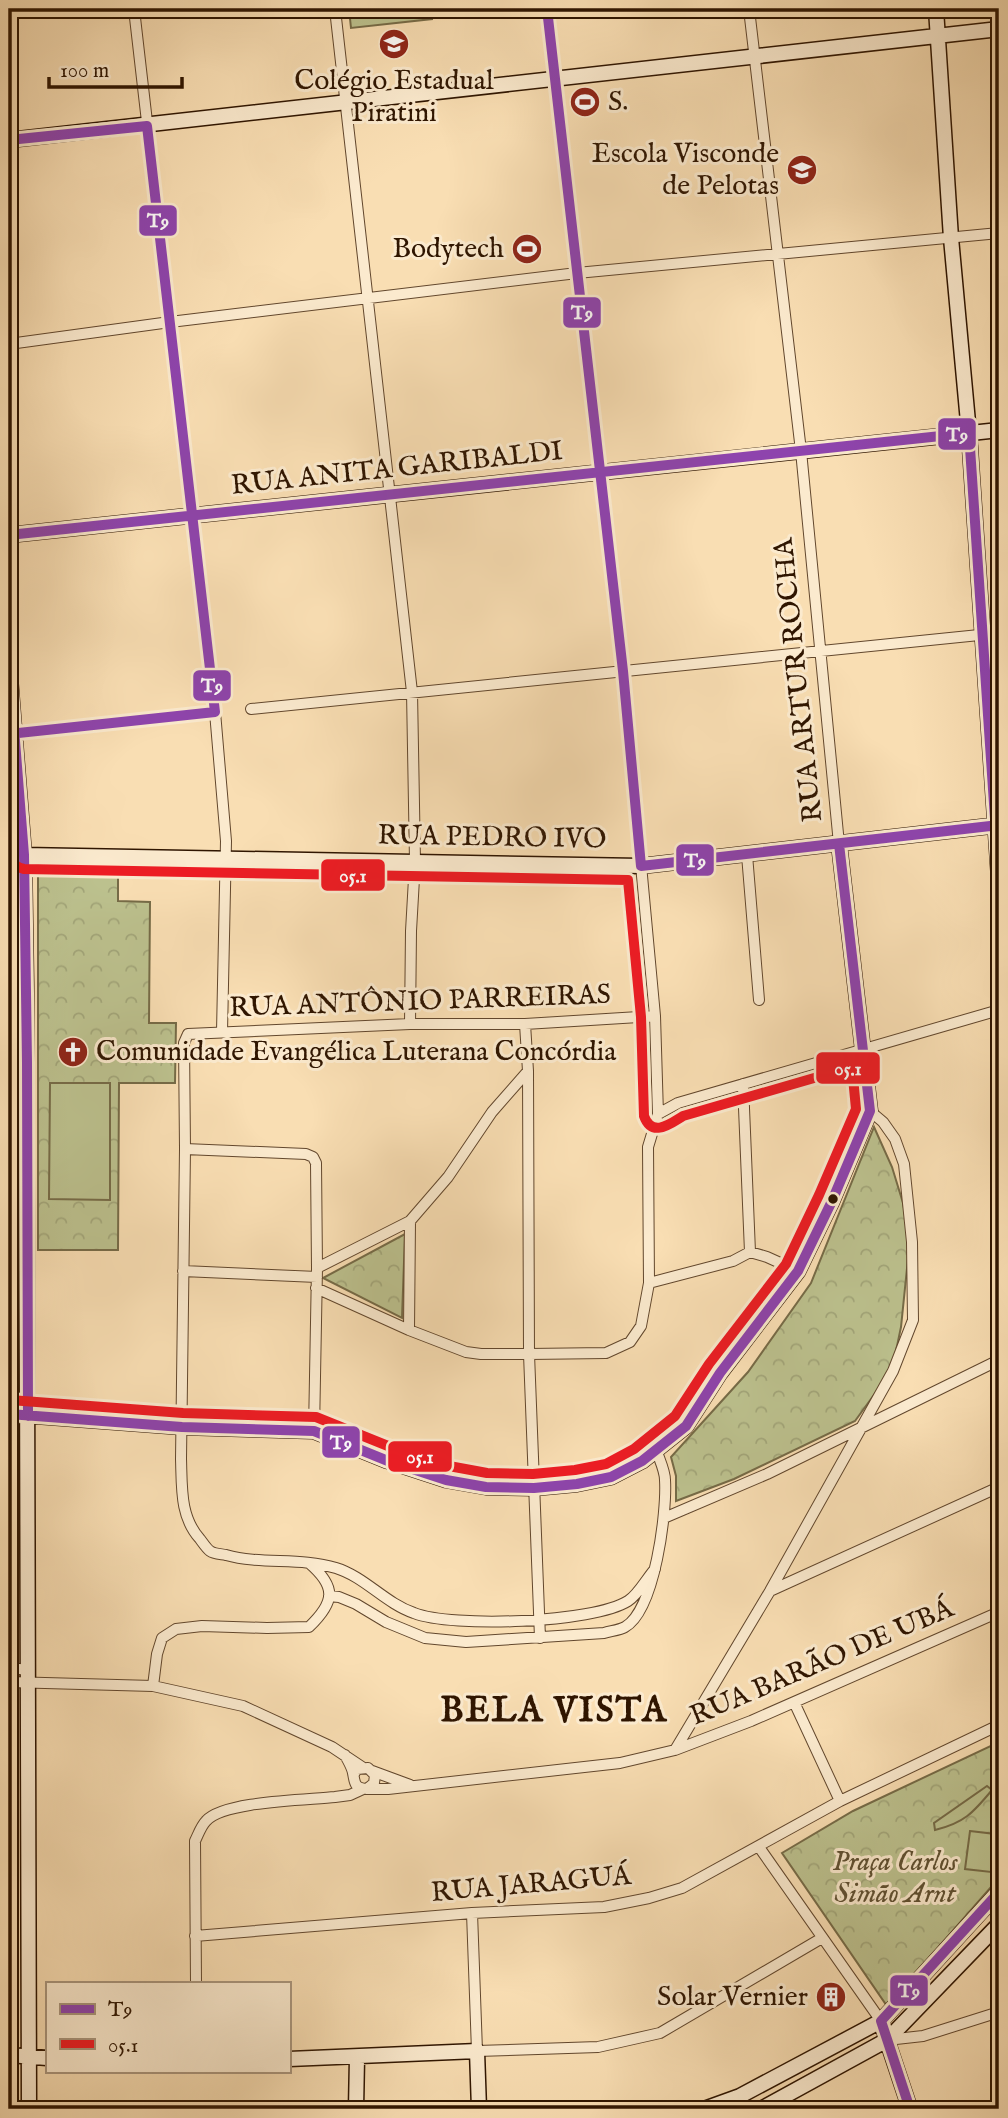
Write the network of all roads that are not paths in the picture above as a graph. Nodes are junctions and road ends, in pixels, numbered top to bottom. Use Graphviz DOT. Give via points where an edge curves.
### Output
graph roads {
  1 [pos="134,9"];
  2 [pos="335,9"];
  3 [pos="547,9"];
  4 [pos="750,9"];
  5 [pos="936,9"];
  6 [pos="999,29"];
  7 [pos="939,37"];
  8 [pos="755,58"];
  9 [pos="555,80"];
  10 [pos="345,103"];
  11 [pos="147,126"];
  12 [pos="9,140"];
  13 [pos="999,233"];
  14 [pos="951,238"];
  15 [pos="778,254"];
  16 [pos="577,274"];
  17 [pos="367,298"];
  18 [pos="170,322"];
  19 [pos="9,344"];
  20 [pos="999,430"];
  21 [pos="969,433"];
  22 [pos="801,451"];
  23 [pos="600,472"];
  24 [pos="390,495"];
  25 [pos="192,516"];
  26 [pos="9,535"];
  27 [pos="999,634"];
  28 [pos="984,635"];
  29 [pos="821,651"];
  30 [pos="9,665"];
  31 [pos="623,671"];
  32 [pos="412,692"];
  33 [pos="251,709"];
  34 [pos="215,712"];
  35 [pos="11,733"];
  36 [pos="998,825"];
  37 [pos="839,844"];
  38 [pos="24,855"];
  39 [pos="747,855"];
  40 [pos="225,858"];
  41 [pos="415,861"];
  42 [pos="642,866"];
  43 [pos="999,878"];
  44 [pos="759,1000"];
  45 [pos="999,1010"];
  46 [pos="655,1016"];
  47 [pos="410,1024"];
  48 [pos="524,1024"];
  49 [pos="222,1032"];
  50 [pos="864,1049"];
  51 [pos="528,1071"];
  52 [pos="743,1084"];
  53 [pos="870,1111"];
  54 [pos="658,1114"];
  55 [pos="185,1149"];
  56 [pos="410,1221"];
  57 [pos="750,1252"];
  58 [pos="183,1271"];
  59 [pos="798,1271"];
  60 [pos="317,1272"];
  61 [pos="649,1283"];
  62 [pos="316,1288"];
  63 [pos="409,1330"];
  64 [pos="530,1354"];
  65 [pos="999,1360"];
  66 [pos="9,1414"];
  67 [pos="28,1416"];
  68 [pos="182,1427"];
  69 [pos="860,1430"];
  70 [pos="314,1431"];
  71 [pos="656,1449"];
  72 [pos="999,1487"];
  73 [pos="534,1488"];
  74 [pos="664,1518"];
  75 [pos="309,1563"];
  76 [pos="655,1569"];
  77 [pos="770,1591"];
  78 [pos="329,1596"];
  79 [pos="999,1612"];
  80 [pos="540,1619"];
  81 [pos="540,1638"];
  82 [pos="9,1668"];
  83 [pos="32,1678"];
  84 [pos="9,1682"];
  85 [pos="153,1686"];
  86 [pos="794,1702"];
  87 [pos="999,1725"];
  88 [pos="675,1750"];
  89 [pos="360,1773"];
  90 [pos="411,1785"];
  91 [pos="365,1789"];
  92 [pos="335,1797"];
  93 [pos="840,1801"];
  94 [pos="759,1847"];
  95 [pos="999,1892"];
  96 [pos="472,1913"];
  97 [pos="999,1924"];
  98 [pos="194,1936"];
  99 [pos="822,1937"];
  100 [pos="196,1982"];
  101 [pos="999,2012"];
  102 [pos="881,2021"];
  103 [pos="887,2040"];
  104 [pos="477,2051"];
  105 [pos="9,2055"];
  106 [pos="30,2057"];
  107 [pos="46,2058"];
  108 [pos="357,2058"];
  109 [pos="290,2059"];
  110 [pos="29,2109"];
  111 [pos="356,2109"];
  112 [pos="479,2109"];
  113 [pos="704,2109"];
  114 [pos="761,2109"];
  115 [pos="910,2109"];
  1 -- 11 [label="street"];
  2 -- 10 [label="street"];
  3 -- 9 [label="street"];
  4 -- 8 [label="street, RUA ARTUR ROCHA"];
  5 -- 7 [label="street"];
  6 -- 7 [label="street"];
  7 -- 8 [label="street"];
  7 -- 14 [label="street"];
  8 -- 9 [label="street"];
  8 -- 15 [label="street, RUA ARTUR ROCHA"];
  9 -- 10 [label="street"];
  9 -- 16 [label="street"];
  10 -- 11 [label="street"];
  10 -- 17 [label="street"];
  11 -- 12 [label="street"];
  11 -- 18 [label="street"];
  13 -- 14 [label="street"];
  14 -- 15 [label="street"];
  14 -- 21 [label="street"];
  15 -- 16 [label="street"];
  15 -- 22 [label="street, RUA ARTUR ROCHA"];
  16 -- 17 [label="street"];
  16 -- 23 [label="street"];
  17 -- 18 [label="street"];
  17 -- 24 [label="street"];
  18 -- 19 [label="street"];
  18 -- 25 [label="street"];
  20 -- 21 [label="street, RUA ANITA GARIBALDI"];
  21 -- 22 [label="street, RUA ANITA GARIBALDI"];
  21 -- 28 [label="street"];
  22 -- 23 [label="street, RUA ANITA GARIBALDI"];
  22 -- 29 [label="street, RUA ARTUR ROCHA"];
  23 -- 24 [label="street, RUA ANITA GARIBALDI"];
  23 -- 31 [label="street"];
  24 -- 25 [label="street, RUA ANITA GARIBALDI"];
  24 -- 32 [label="street"];
  25 -- 26 [label="street, RUA ANITA GARIBALDI"];
  25 -- 34 [label="street"];
  27 -- 28 [label="street"];
  28 -- 29 [label="street"];
  28 -- 36 [label="street"];
  29 -- 31 [label="street"];
  29 -- 37 [label="street, RUA ARTUR ROCHA"];
  30 -- 35 [label="street"];
  31 -- 32 [label="street"];
  31 -- 42 [label="street"];
  32 -- 33 [label="street"];
  32 -- 41 [label="street"];
  34 -- 35 [label="street"];
  34 -- 40 [label="street"];
  35 -- 38 [label="street"];
  36 -- 37 [label="street, RUA PEDRO IVO"];
  36 -- 43 [label="street"];
  37 -- 39 [label="street, RUA PEDRO IVO"];
  37 -- 50 [label="street, RUA ARTUR ROCHA"];
  38 -- 40 [label="street, RUA PEDRO IVO"];
  38 -- 67 [label="street"];
  39 -- 42 [label="street, RUA PEDRO IVO"];
  39 -- 44 [label="street"];
  40 -- 41 [label="street, RUA PEDRO IVO"];
  40 -- 49 [label="street"];
  41 -- 42 [label="street, RUA PEDRO IVO"];
  41 -- 47 [label="street"];
  42 -- 46 [label="street"];
  45 -- 50 [label="street"];
  46 -- 48 [label="street, RUA ANTÔNIO PARREIRAS"];
  46 -- 54 [label="street"];
  47 -- 48 [label="street, RUA ANTÔNIO PARREIRAS"];
  47 -- 49 [label="street, RUA ANTÔNIO PARREIRAS"];
  48 -- 51 [label="street"];
  49 -- 55 [label="street, RUA ANTÔNIO PARREIRAS" via="188,1034 184,1043"];
  50 -- 52 [label="street"];
  50 -- 53 [label="street, RUA ARTUR ROCHA"];
  51 -- 56 [label="street"];
  51 -- 64 [label="street"];
  52 -- 54 [label="street" via="678,1103"];
  52 -- 57 [label="street"];
  53 -- 59 [label="street, RUA ARTUR ROCHA"];
  53 -- 69 [label="street" via="895,1139 904,1164 913,1320 893,1371"];
  54 -- 61 [label="street" via="648,1147"];
  55 -- 58 [label="street"];
  55 -- 60 [label="street" via="313,1157"];
  56 -- 60 [label="street"];
  56 -- 63 [label="street"];
  57 -- 59 [label="street"];
  57 -- 61 [label="street" via="733,1262"];
  58 -- 60 [label="street"];
  58 -- 68 [label="street"];
  59 -- 71 [label="street, RUA ARTUR ROCHA" via="686,1426"];
  60 -- 62 [label="street"];
  61 -- 64 [label="street" via="641,1326 630,1342 606,1353"];
  62 -- 63 [label="street"];
  62 -- 70 [label="street"];
  63 -- 64 [label="street" via="466,1352"];
  64 -- 73 [label="street"];
  65 -- 69 [label="street"];
  66 -- 67 [label="street"];
  67 -- 68 [label="street"];
  67 -- 83 [label="street"];
  68 -- 70 [label="street"];
  68 -- 75 [label="street" via="182,1502 190,1529 211,1552 244,1560"];
  69 -- 74 [label="street"];
  69 -- 77 [label="street"];
  70 -- 73 [label="street, RUA ARTUR ROCHA" via="446,1480"];
  71 -- 73 [label="street, RUA ARTUR ROCHA" via="611,1477"];
  71 -- 74 [label="street" via="665,1477"];
  72 -- 77 [label="street"];
  73 -- 80 [label="street"];
  74 -- 76 [label="street"];
  75 -- 78 [label="street" via="328,1584"];
  75 -- 80 [label="street" via="360,1579 425,1617 463,1622"];
  76 -- 80 [label="street" via="629,1601 603,1611"];
  76 -- 81 [label="street" via="641,1611 626,1627"];
  77 -- 88 [label="street"];
  78 -- 81 [label="street" via="425,1637 466,1642"];
  78 -- 85 [label="street" via="322,1614 309,1627 176,1629 162,1638"];
  79 -- 86 [label="street, RUA BARÃO DE UBÁ"];
  80 -- 81 [label="street"];
  82 -- 83 [label="street"];
  83 -- 84 [label="street"];
  83 -- 85 [label="street"];
  83 -- 106 [label="street"];
  85 -- 89 [label="street" via="243,1706 345,1755"];
  86 -- 88 [label="street, RUA BARÃO DE UBÁ"];
  86 -- 93 [label="street"];
  87 -- 93 [label="street, RUA JARAGUÁ"];
  88 -- 90 [label="street, RUA BARÃO DE UBÁ" via="620,1763"];
  89 -- 90 [label="street, RUA BARÃO DE UBÁ"];
  89 -- 91 [label="street" via="355,1783"];
  89 -- 91 [label="street" via="375,1779"];
  89 -- 92 [label="street"];
  90 -- 91 [label="street, RUA BARÃO DE UBÁ"];
  91 -- 92 [label="street, RUA BARÃO DE UBÁ"];
  92 -- 98 [label="street, RUA BARÃO DE UBÁ" via="242,1806 221,1810 205,1821 195,1841"];
  93 -- 94 [label="street, RUA JARAGUÁ"];
  94 -- 96 [label="street, RUA JARAGUÁ" via="682,1888 649,1898 604,1907"];
  94 -- 99 [label="street"];
  95 -- 102 [label="street"];
  96 -- 98 [label="street, RUA JARAGUÁ"];
  96 -- 104 [label="street"];
  97 -- 103 [label="street"];
  98 -- 100 [label="street, RUA BARÃO DE UBÁ"];
  99 -- 102 [label="street"];
  99 -- 104 [label="street" via="660,2033 598,2047"];
  101 -- 103 [label="street" via="923,2036"];
  102 -- 103 [label="street"];
  102 -- 113 [label="street" via="740,2096"];
  103 -- 114 [label="street"];
  103 -- 115 [label="street"];
  104 -- 108 [label="street"];
  104 -- 112 [label="street"];
  105 -- 106 [label="street"];
  106 -- 107 [label="street"];
  106 -- 110 [label="street"];
  108 -- 109 [label="street"];
  108 -- 111 [label="street"];
}
